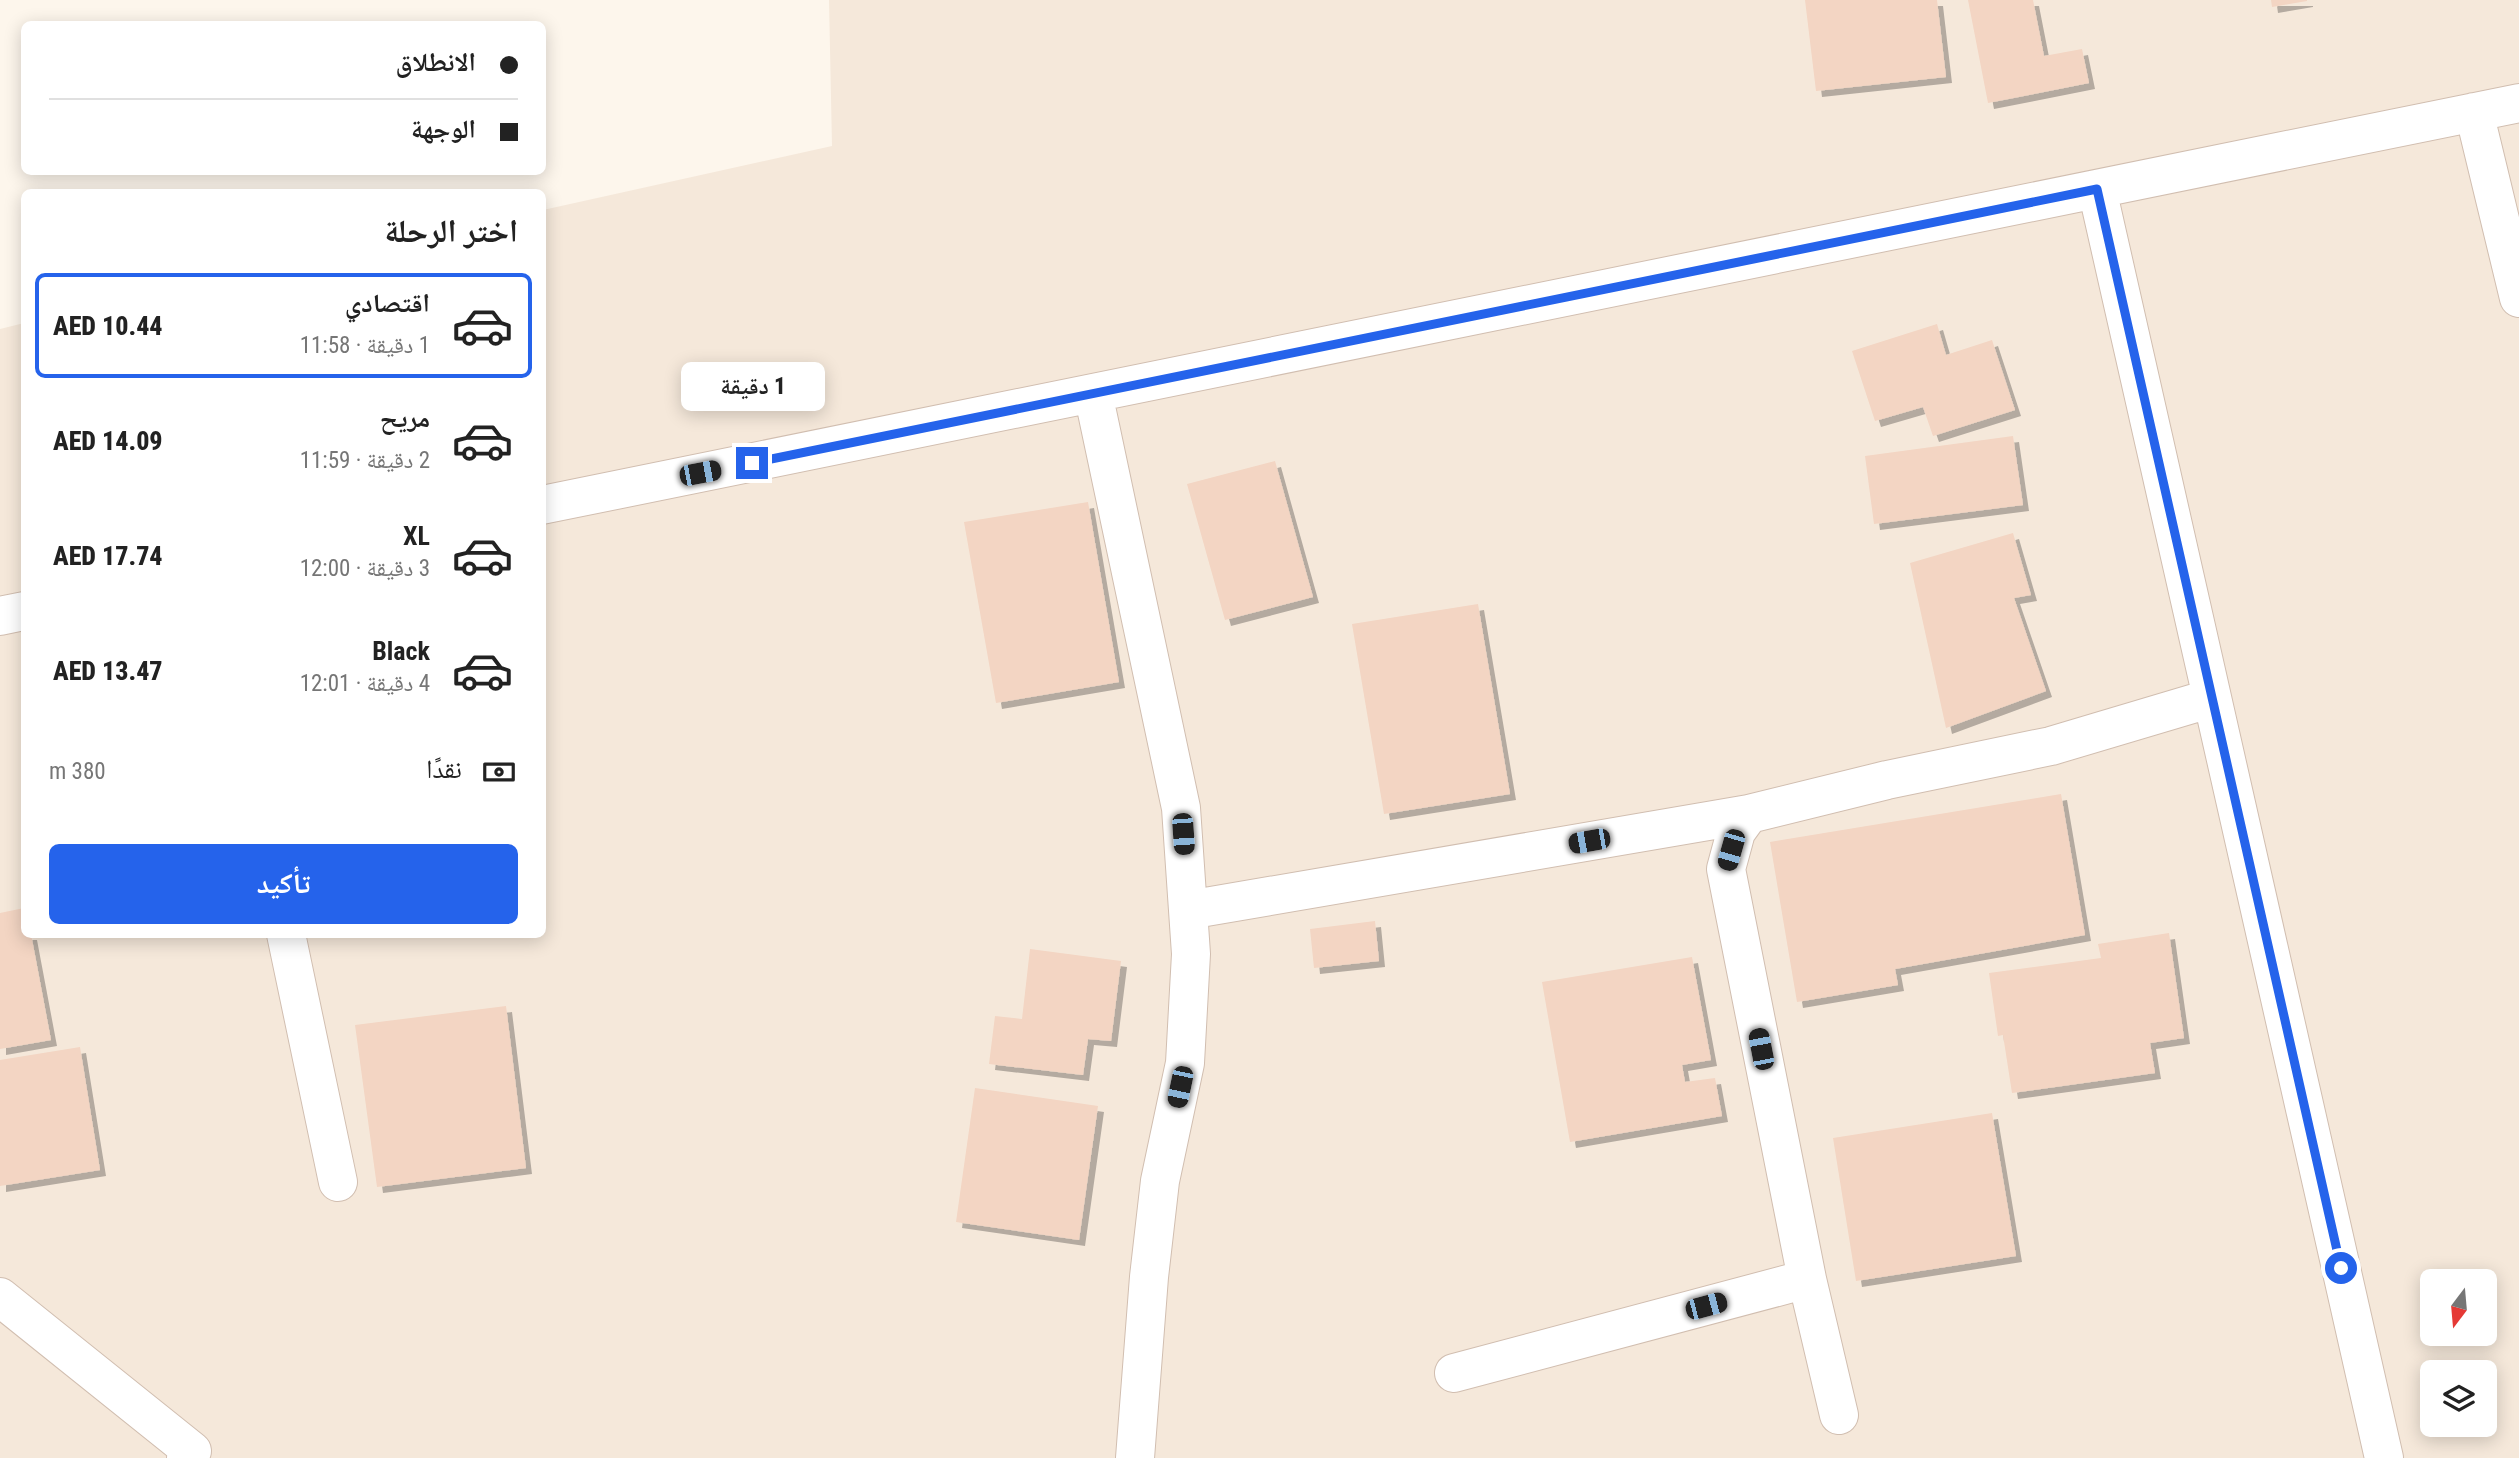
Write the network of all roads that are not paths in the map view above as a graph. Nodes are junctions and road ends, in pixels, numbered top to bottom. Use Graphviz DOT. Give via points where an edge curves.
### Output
graph roads {
  1 [pos="2519,103"];
  2 [pos="2474,112"];
  3 [pos="2097,189"];
  4 [pos="2519,298"];
  5 [pos="1093,393"];
  6 [pos="546,504"];
  7 [pos="21,612"];
  8 [pos="0,615"];
  9 [pos="2212,698"];
  10 [pos="1749,814"];
  11 [pos="1188,910"];
  12 [pos="287,938"];
  13 [pos="338,1182"];
  14 [pos="1807,1279"];
  15 [pos="0,1297"];
  16 [pos="1454,1373"];
  17 [pos="1839,1415"];
  18 [pos="186,1458"];
  19 [pos="1135,1458"];
  20 [pos="2384,1458"];
  1 -- 2 [label="street"];
  2 -- 3 [label="street"];
  2 -- 4 [label="street"];
  3 -- 5 [label="street"];
  3 -- 9 [label="street"];
  5 -- 6 [label="street"];
  5 -- 11 [label="street" via="1181,808"];
  7 -- 8 [label="street"];
  9 -- 10 [label="street" via="2051,746"];
  9 -- 20 [label="street"];
  10 -- 11 [label="street"];
  10 -- 14 [label="street" via="1736,832 1726,869"];
  11 -- 19 [label="street" via="1191,954 1185,1063 1160,1181"];
  12 -- 13 [label="street"];
  14 -- 16 [label="street"];
  14 -- 17 [label="street"];
  15 -- 18 [label="street" via="192,1451"];
}
